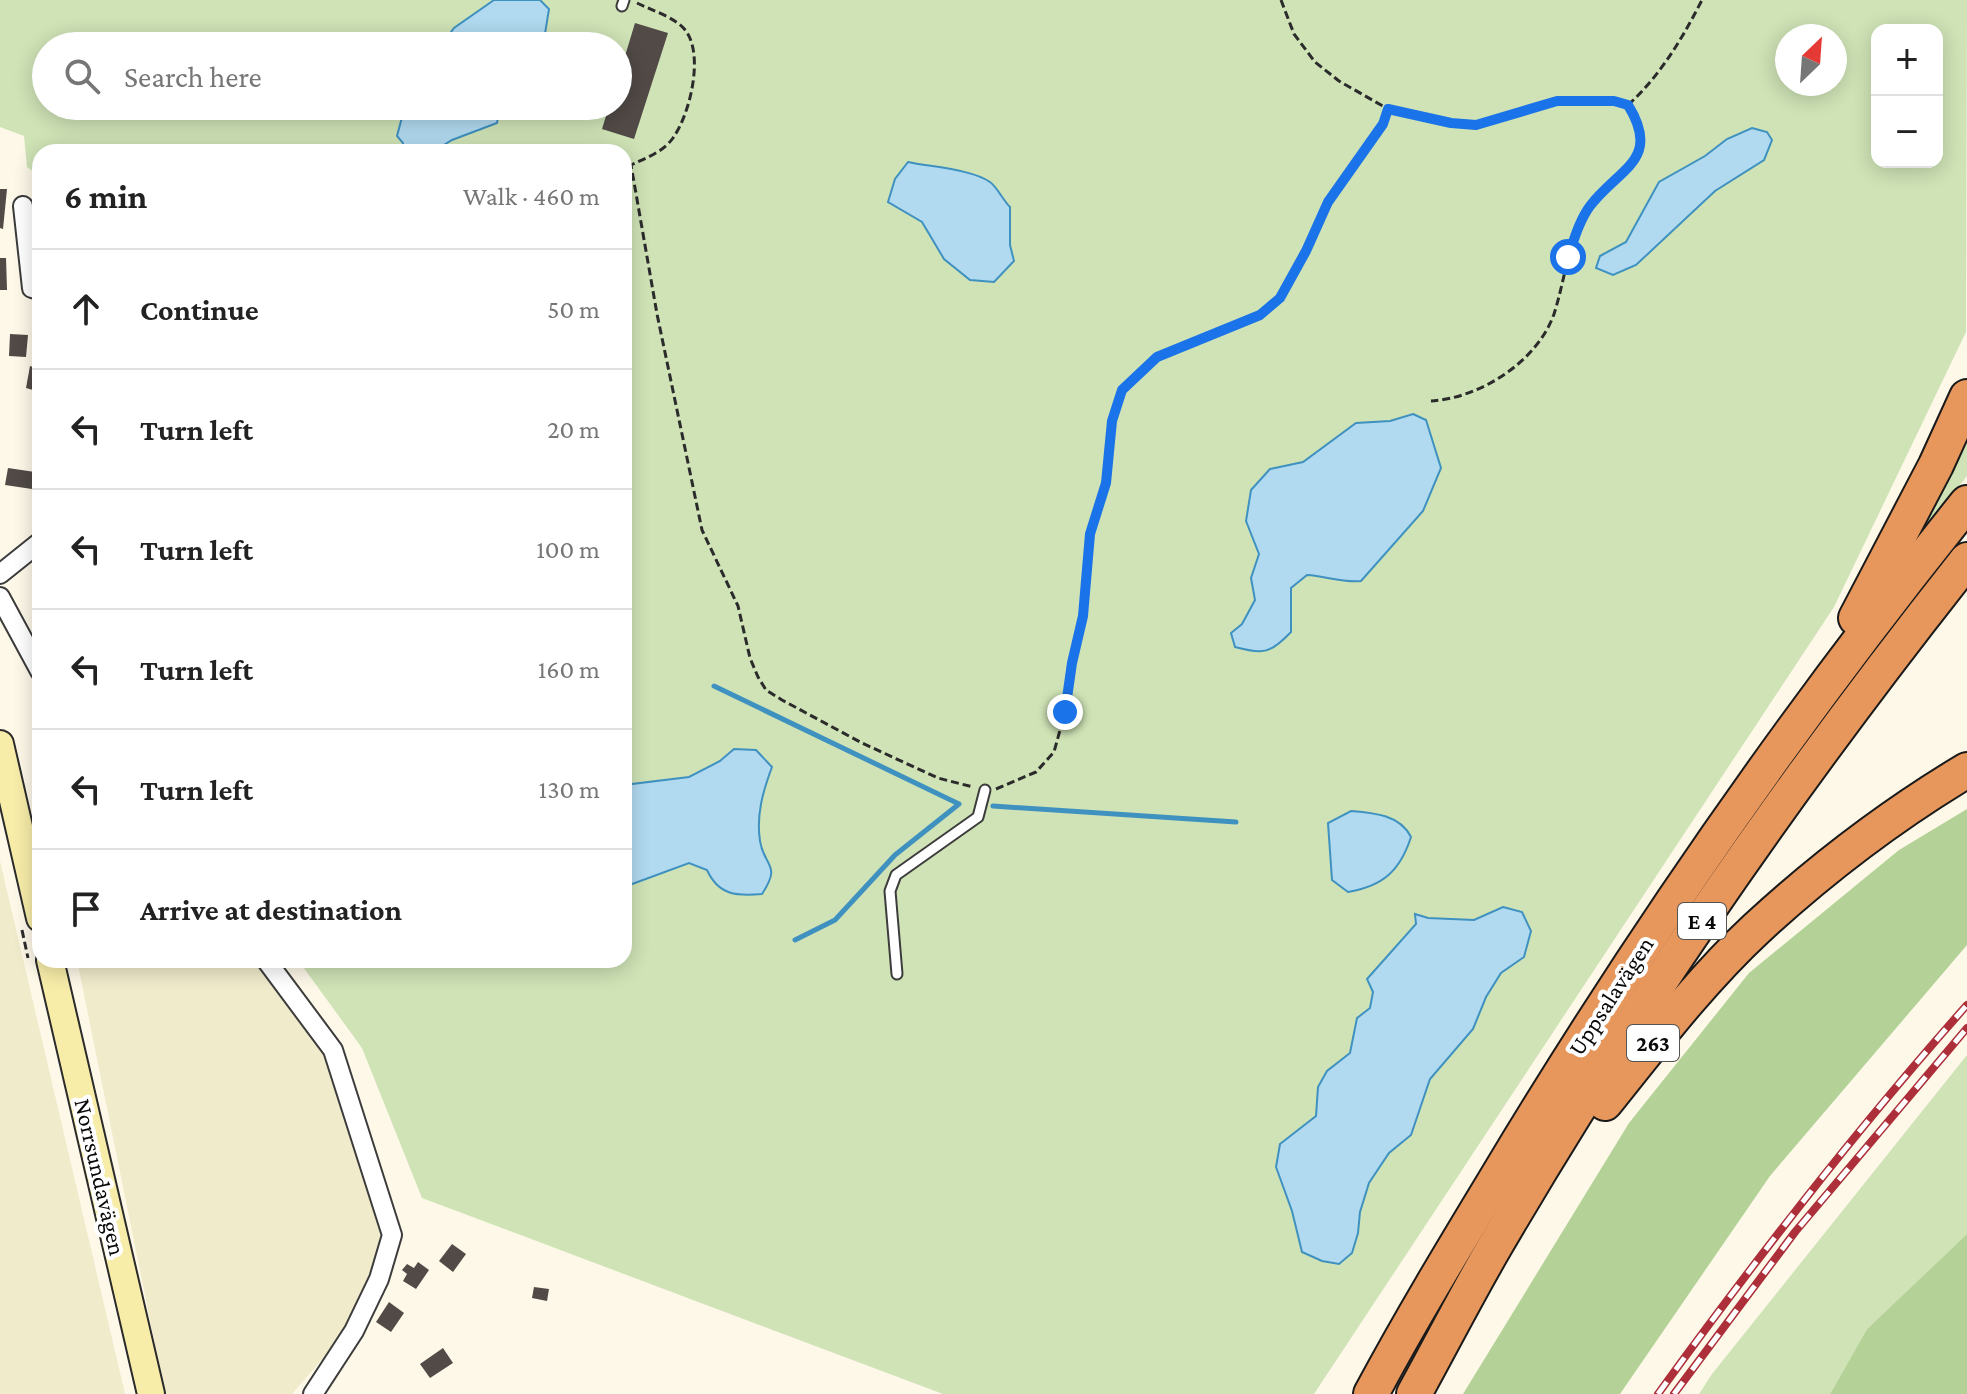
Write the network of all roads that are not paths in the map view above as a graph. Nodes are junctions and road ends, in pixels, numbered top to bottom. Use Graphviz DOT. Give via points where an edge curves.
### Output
graph roads {
  1 [pos="23,206"];
  2 [pos="32,288"];
  3 [pos="1967,397"];
  4 [pos="1967,503"];
  5 [pos="32,548"];
  6 [pos="1967,560"];
  7 [pos="0,574"];
  8 [pos="0,597"];
  9 [pos="32,656"];
  10 [pos="0,744"];
  11 [pos="1775,756"];
  12 [pos="1967,770"];
  13 [pos="985,790"];
  14 [pos="32,883"];
  15 [pos="52,968"];
  16 [pos="272,968"];
  17 [pos="897,974"];
  18 [pos="1494,1247"];
  19 [pos="151,1394"];
  20 [pos="313,1394"];
  21 [pos="1371,1394"];
  22 [pos="1414,1394"];
  1 -- 2 [label="street"];
  3 -- 11 [label="highway" via="1872,589"];
  4 -- 11 [label="highway, Uppsalavägen / E 4"];
  5 -- 7 [label="street"];
  6 -- 18 [label="highway, Uppsalavägen / E 4" via="1717,898"];
  8 -- 9 [label="street"];
  10 -- 14 [label="street"];
  11 -- 21 [label="highway, Uppsalavägen / E 4" via="1544,1099"];
  12 -- 18 [label="highway, 263" via="1847,851 1756,929 1651,1046"];
  13 -- 17 [label="lane" via="978,817 896,875 890,891"];
  15 -- 19 [label="street, Norrsundavägen"];
  16 -- 20 [label="street" via="333,1050 392,1235 379,1279 354,1331"];
  18 -- 22 [label="highway, Uppsalavägen / E 4"];
}
